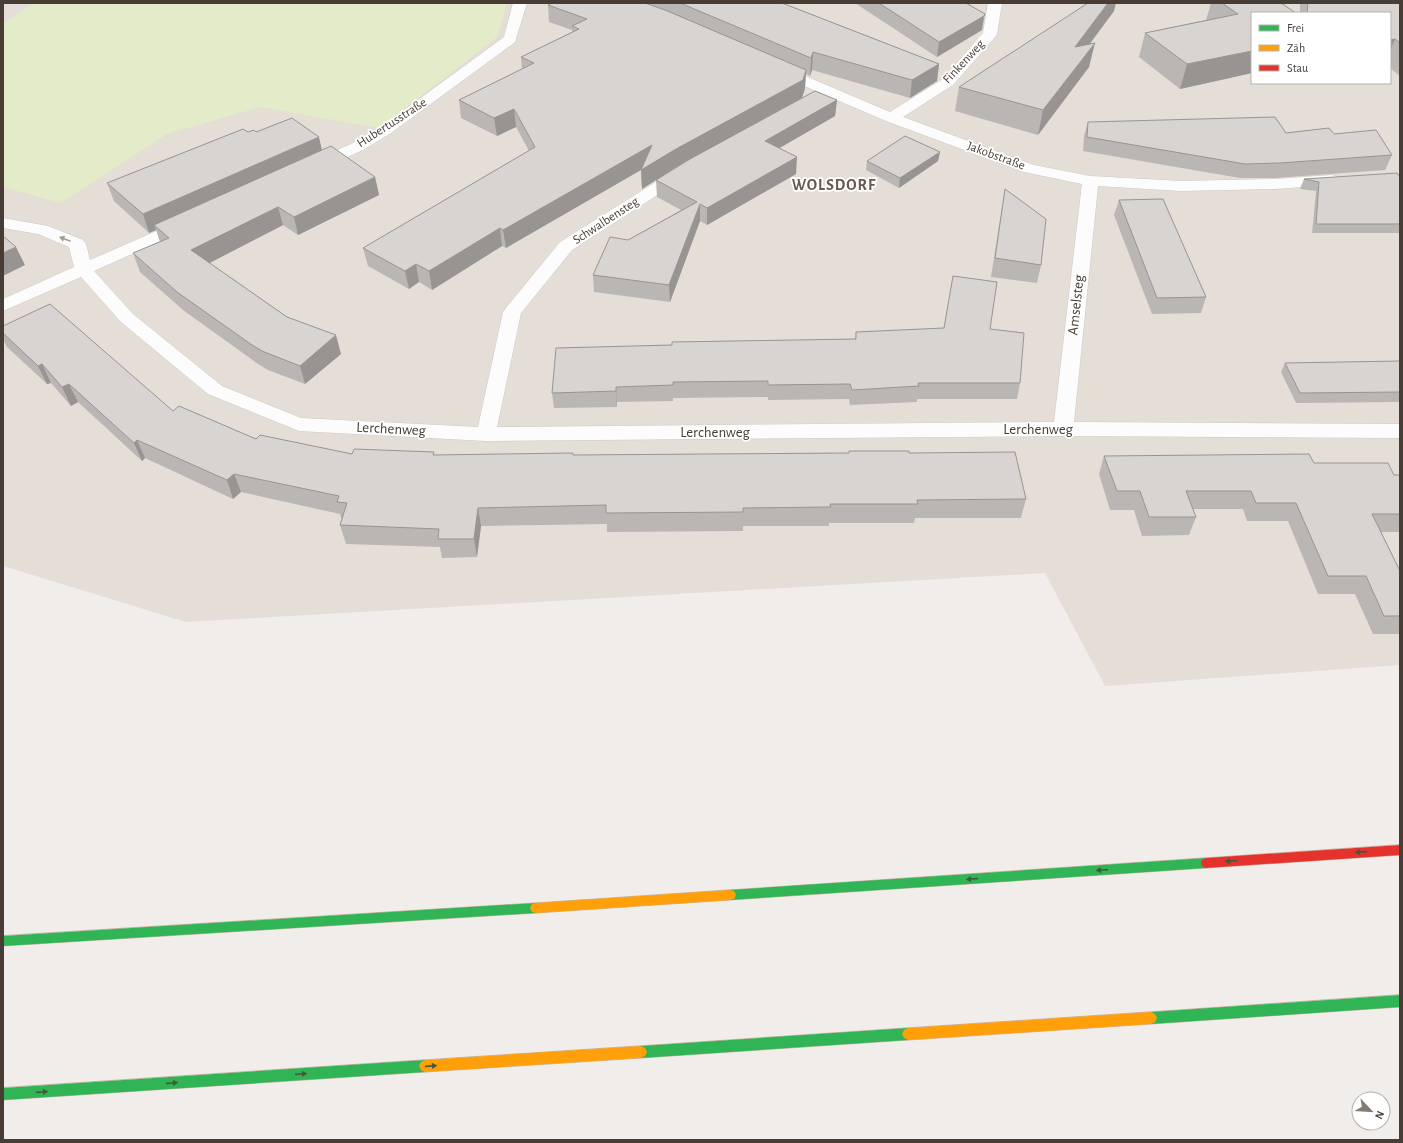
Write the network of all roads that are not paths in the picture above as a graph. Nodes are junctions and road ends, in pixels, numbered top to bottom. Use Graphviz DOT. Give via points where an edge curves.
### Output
graph roads {
  1 [pos="520,3"];
  2 [pos="995,3"];
  3 [pos="763,64"];
  4 [pos="891,118"];
  5 [pos="697,164"];
  6 [pos="299,172"];
  7 [pos="1345,179"];
  8 [pos="1090,181"];
  9 [pos="198,218"];
  10 [pos="3,223"];
  11 [pos="83,269"];
  12 [pos="3,306"];
  13 [pos="1062,429"];
  14 [pos="1400,431"];
  15 [pos="486,434"];
  16 [pos="1400,850"];
  17 [pos="3,941"];
  18 [pos="1400,1001"];
  19 [pos="3,1094"];
  1 -- 6 [label="street, Hubertusstraße" via="510,39 386,130 357,147"];
  2 -- 4 [label="street, Finkenweg" via="990,34 948,82"];
  3 -- 4 [label="street, Jakobstraße" via="820,95"];
  4 -- 8 [label="street, Jakobstraße" via="1030,168"];
  5 -- 15 [label="street, Schwalbensteg" via="566,246 512,312"];
  7 -- 8 [label="street, Jakobstraße" via="1275,184 1181,186"];
  8 -- 13 [label="street, Amselsteg"];
  9 -- 11 [label="street"];
  11 -- 10 [label="street, one-way" via="77,244 42,230"];
  11 -- 12 [label="street"];
  11 -- 15 [label="street, Lerchenweg" via="127,318 215,390 299,424"];
  13 -- 14 [label="street, Lerchenweg"];
  13 -- 15 [label="street, Lerchenweg"];
  16 -- 17 [label="highway, one-way" via="451,914"];
  19 -- 18 [label="highway, one-way"];
}
